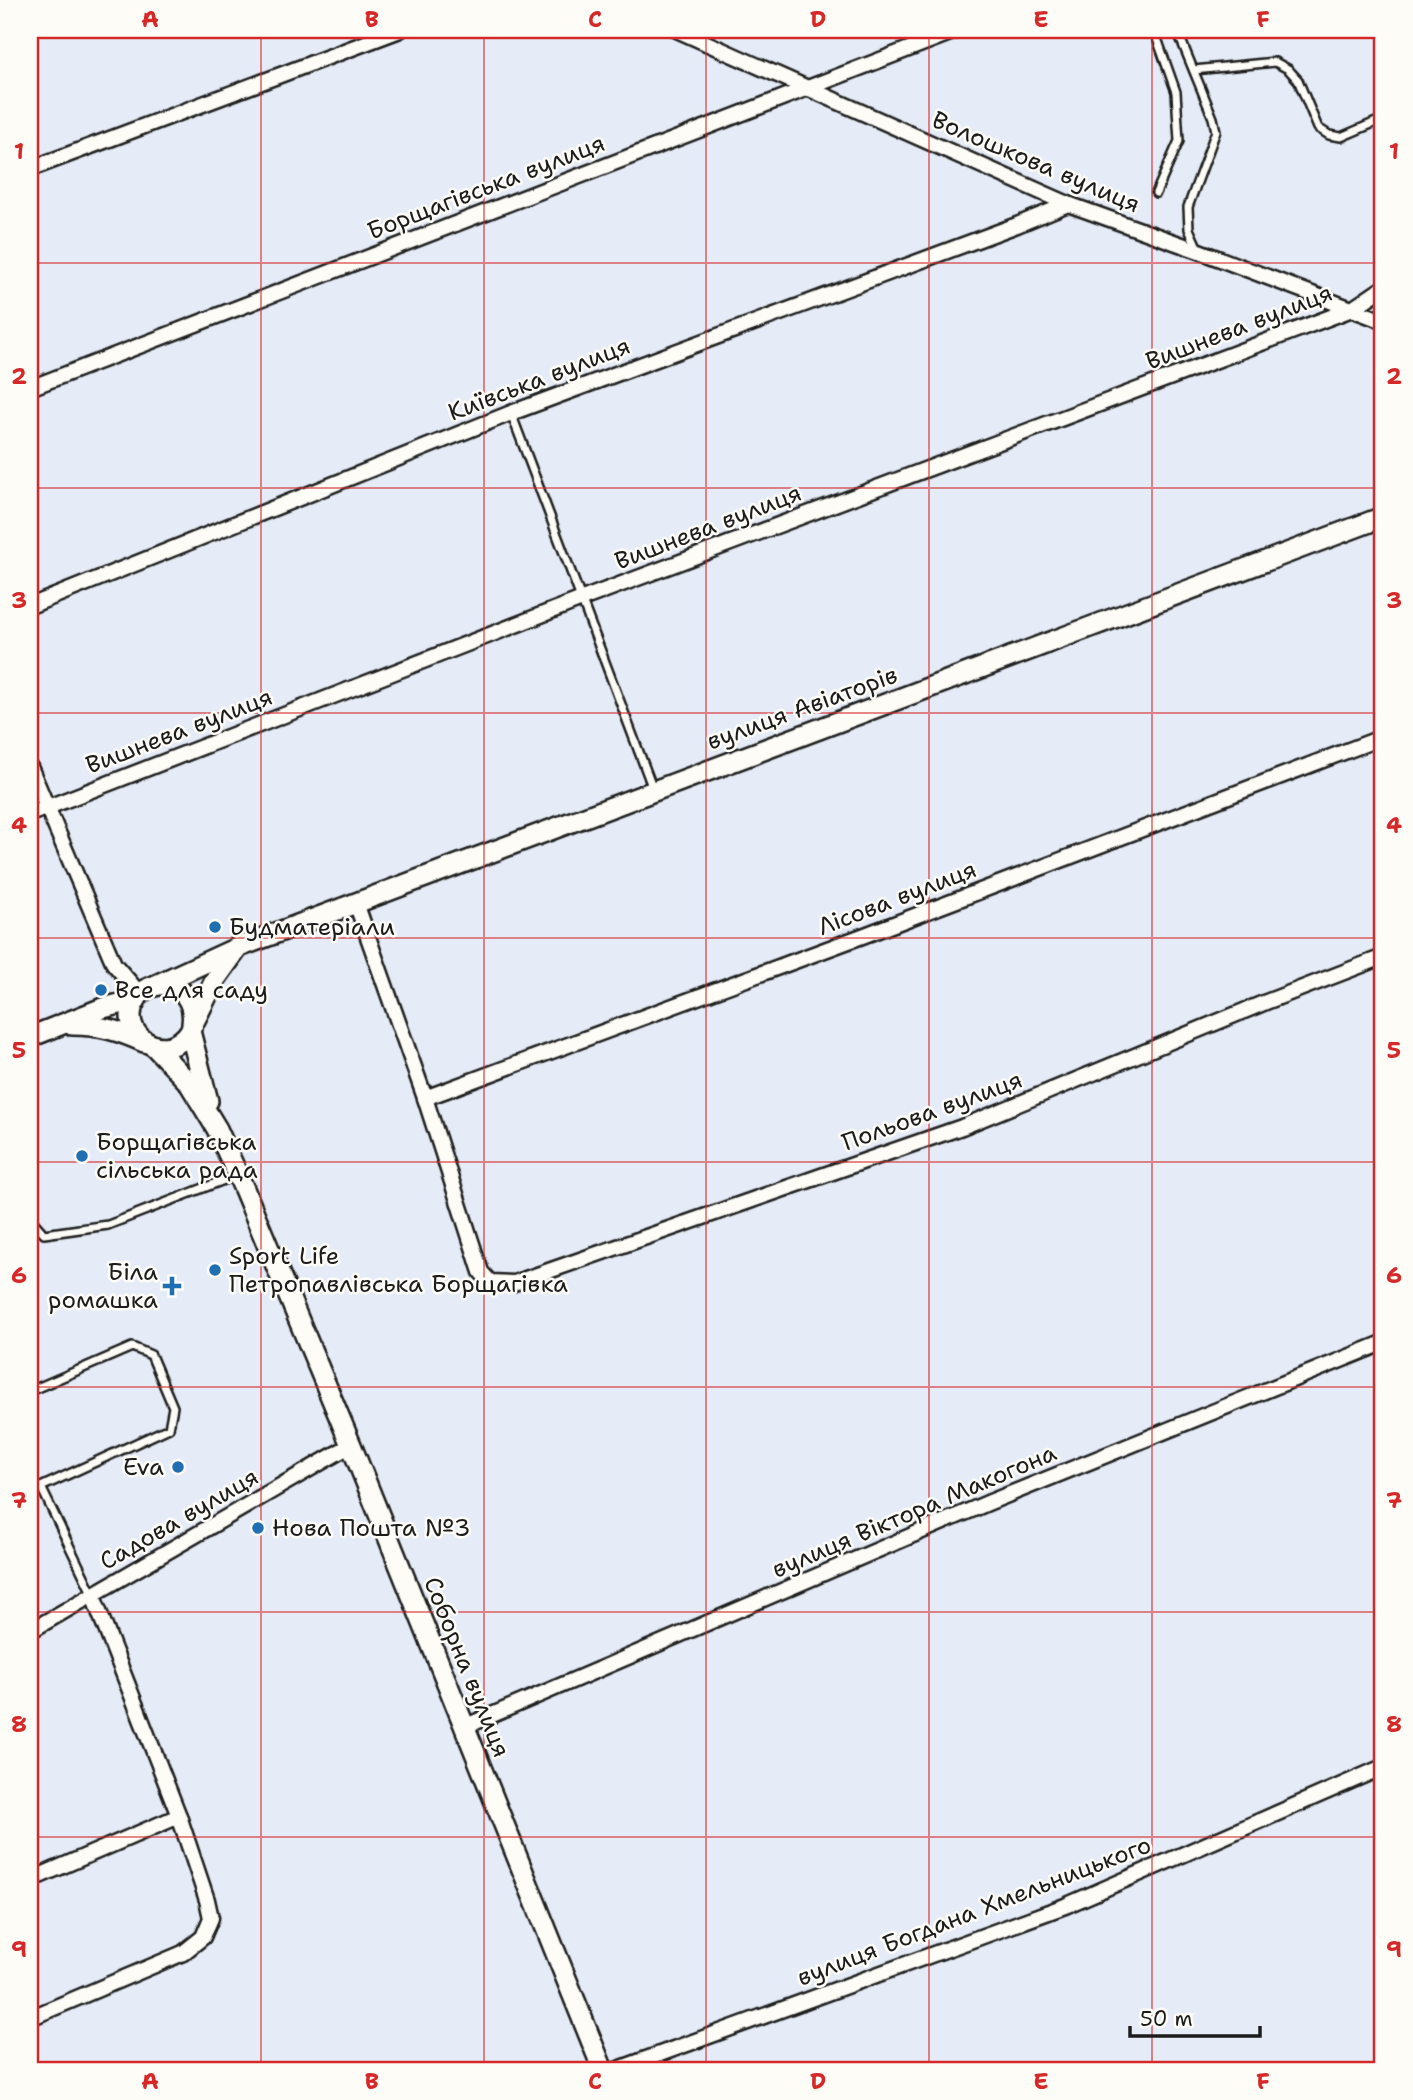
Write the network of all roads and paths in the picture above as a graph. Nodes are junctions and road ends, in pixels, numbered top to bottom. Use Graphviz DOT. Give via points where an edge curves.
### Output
graph roads {
  1 [pos="400,30"];
  2 [pos="677,30"];
  3 [pos="958,30"];
  4 [pos="1154,30"];
  5 [pos="1177,30"];
  6 [pos="1194,70"];
  7 [pos="806,88"];
  8 [pos="1383,119"];
  9 [pos="30,169"];
  10 [pos="1156,193"];
  11 [pos="1068,204"];
  12 [pos="1199,251"];
  13 [pos="1383,288"];
  14 [pos="1352,309"];
  15 [pos="1383,321"];
  16 [pos="30,388"];
  17 [pos="510,413"];
  18 [pos="1383,517"];
  19 [pos="582,598"];
  20 [pos="30,606"];
  21 [pos="1383,737"];
  22 [pos="30,767"];
  23 [pos="653,790"];
  24 [pos="47,807"];
  25 [pos="30,814"];
  26 [pos="356,904"];
  27 [pos="239,947"];
  28 [pos="1383,957"];
  29 [pos="143,993"];
  30 [pos="61,1025"];
  31 [pos="191,1028"];
  32 [pos="30,1037"];
  33 [pos="150,1044"];
  34 [pos="425,1097"];
  35 [pos="217,1129"];
  36 [pos="238,1174"];
  37 [pos="30,1218"];
  38 [pos="1383,1343"];
  39 [pos="30,1391"];
  40 [pos="351,1445"];
  41 [pos="41,1487"];
  42 [pos="30,1493"];
  43 [pos="93,1596"];
  44 [pos="30,1631"];
  45 [pos="464,1727"];
  46 [pos="1383,1767"];
  47 [pos="179,1816"];
  48 [pos="30,1880"];
  49 [pos="30,2018"];
  50 [pos="603,2070"];
  51 [pos="616,2070"];
  1 -- 9 [label="street"];
  2 -- 7 [label="street, Волошкова вулиця"];
  3 -- 7 [label="street, Борщагівська вулиця"];
  4 -- 10 [label="lane" via="1176,92 1179,141"];
  5 -- 6 [label="lane"];
  6 -- 8 [label="lane" via="1275,62 1298,80 1318,128 1329,135 1341,137"];
  6 -- 12 [label="lane" via="1216,131 1188,207 1189,229"];
  7 -- 11 [label="street, Волошкова вулиця"];
  7 -- 16 [label="street, Борщагівська вулиця"];
  11 -- 12 [label="street, Волошкова вулиця"];
  11 -- 17 [label="street, Київська вулиця"];
  12 -- 14 [label="street, Волошкова вулиця"];
  13 -- 14 [label="street, Вишнева вулиця"];
  14 -- 15 [label="street, Волошкова вулиця"];
  14 -- 19 [label="street, Вишнева вулиця"];
  17 -- 19 [label="lane"];
  17 -- 20 [label="street, Київська вулиця"];
  18 -- 23 [label="main road, вулиця Авіаторів"];
  19 -- 23 [label="lane"];
  19 -- 24 [label="street, Вишнева вулиця"];
  21 -- 34 [label="street, Лісова вулиця"];
  22 -- 24 [label="street"];
  23 -- 26 [label="main road, вулиця Авіаторів"];
  24 -- 25 [label="street, Вишнева вулиця"];
  24 -- 29 [label="street" via="114,964"];
  26 -- 27 [label="main road, вулиця Авіаторів"];
  26 -- 34 [label="street"];
  27 -- 29 [label="main road, вулиця Авіаторів"];
  27 -- 31 [label="main road" via="215,980"];
  28 -- 34 [label="street, Польова вулиця" via="962,1127 514,1283 490,1282 481,1272"];
  29 -- 30 [label="main road, вулиця Авіаторів"];
  29 -- 31 [label="main road" via="163,985 181,991 192,1006"];
  29 -- 33 [label="main road" via="132,1009 133,1028"];
  30 -- 32 [label="main road, вулиця Авіаторів"];
  30 -- 33 [label="main road" via="97,1025"];
  31 -- 33 [label="main road" via="178,1043"];
  31 -- 35 [label="main road, Соборна вулиця"];
  33 -- 35 [label="main road, Соборна вулиця" via="189,1083"];
  35 -- 36 [label="main road, Соборна вулиця"];
  36 -- 37 [label="lane" via="108,1225 44,1234"];
  36 -- 40 [label="main road, Соборна вулиця"];
  38 -- 45 [label="street, вулиця Віктора Макогона" via="990,1502"];
  39 -- 41 [label="lane" via="132,1347 151,1355 173,1407 169,1428"];
  40 -- 43 [label="street, Садова вулиця"];
  40 -- 45 [label="main road, Соборна вулиця"];
  41 -- 42 [label="lane"];
  41 -- 43 [label="lane"];
  43 -- 44 [label="street, Садова вулиця"];
  43 -- 47 [label="street"];
  45 -- 50 [label="main road, Соборна вулиця"];
  46 -- 51 [label="street, вулиця Богдана Хмельницького" via="1065,1906"];
  47 -- 48 [label="street"];
  47 -- 49 [label="street" via="211,1918 202,1937 183,1953"];
}
